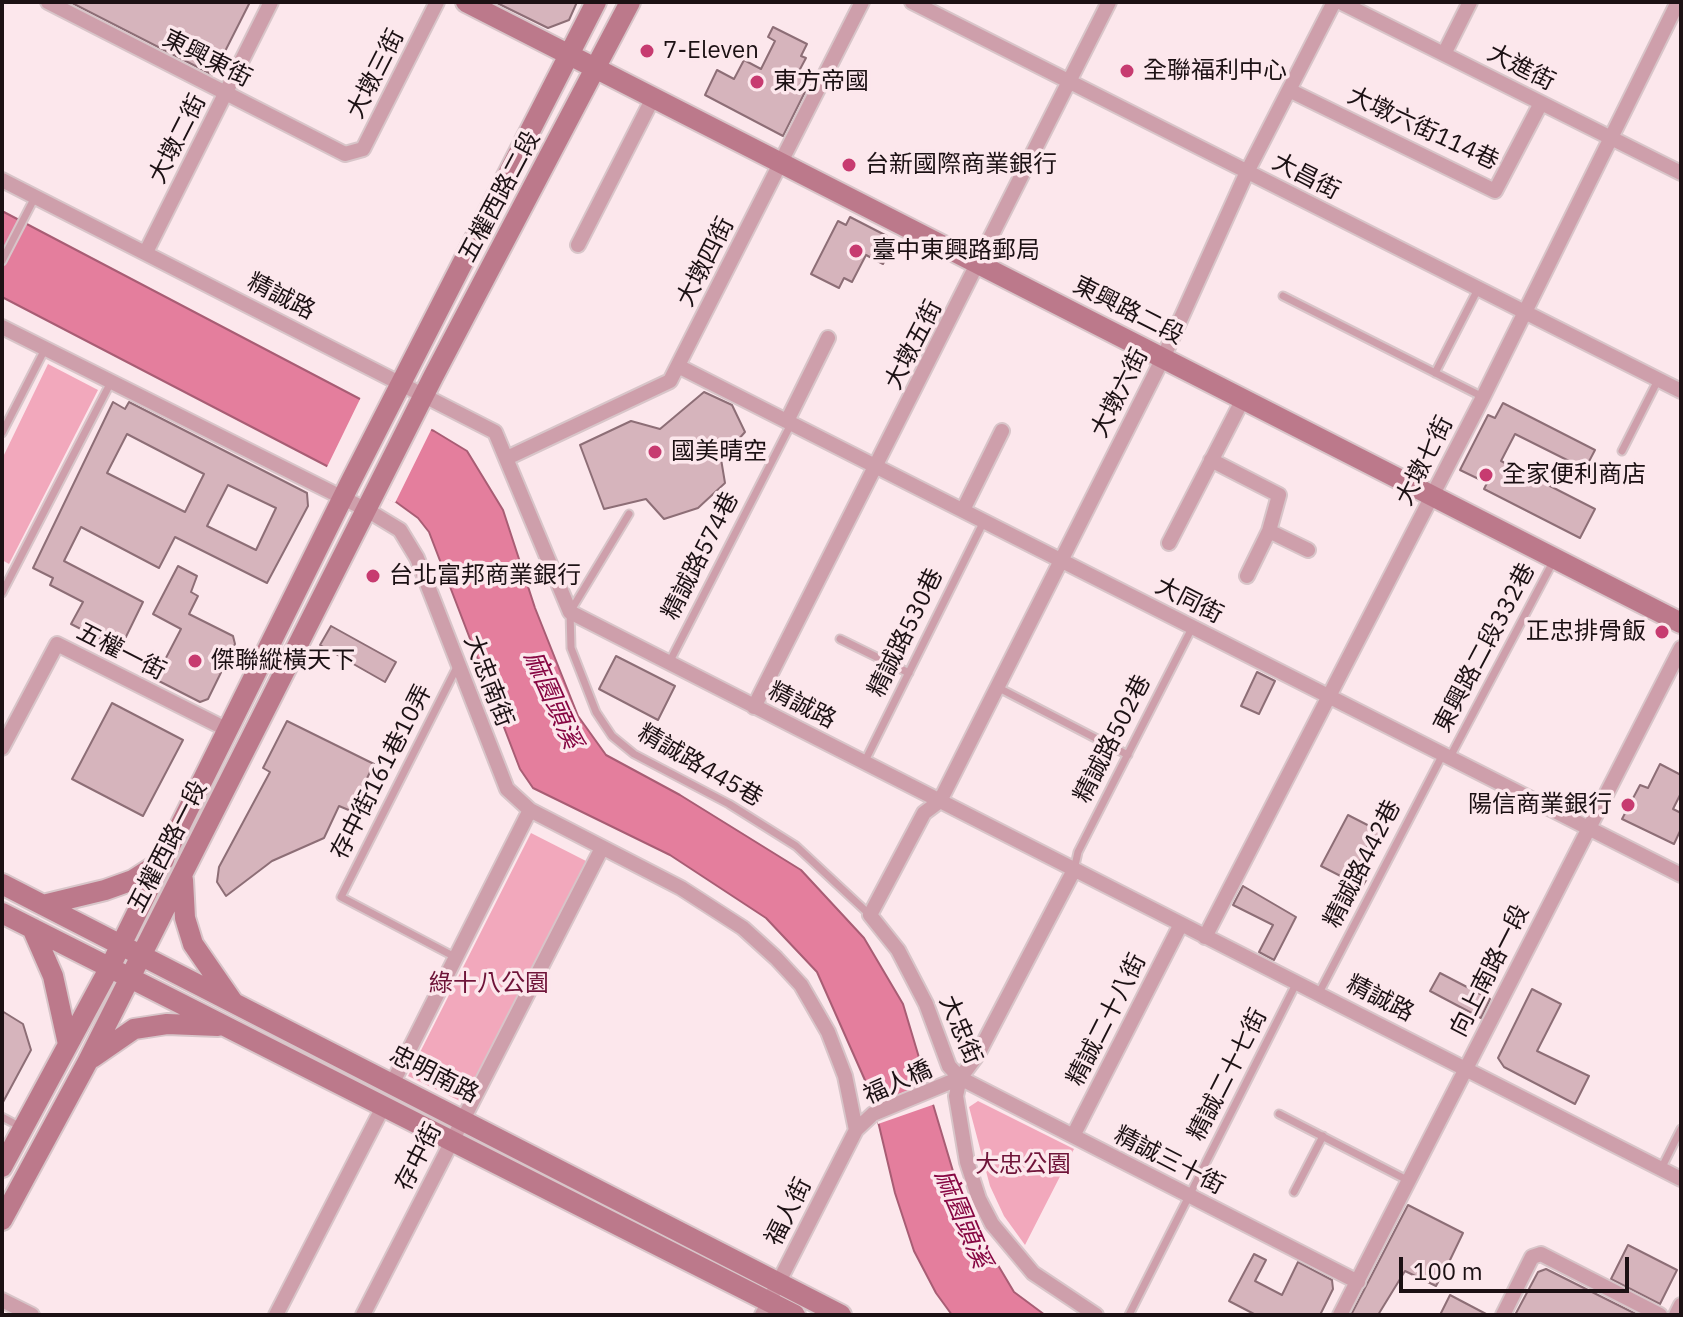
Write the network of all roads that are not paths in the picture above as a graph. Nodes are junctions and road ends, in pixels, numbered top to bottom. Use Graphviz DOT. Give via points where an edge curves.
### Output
graph roads {
  1 [pos="48,2"];
  2 [pos="271,2"];
  3 [pos="437,2"];
  4 [pos="466,2"];
  5 [pos="596,2"];
  6 [pos="630,2"];
  7 [pos="862,2"];
  8 [pos="912,2"];
  9 [pos="1109,2"];
  10 [pos="1334,2"];
  11 [pos="1340,2"];
  12 [pos="1470,2"];
  13 [pos="1678,2"];
  14 [pos="1444,54"];
  15 [pos="570,55"];
  16 [pos="597,69"];
  17 [pos="1070,82"];
  18 [pos="1289,90"];
  19 [pos="225,94"];
  20 [pos="653,98"];
  21 [pos="1541,103"];
  22 [pos="1612,138"];
  23 [pos="345,154"];
  24 [pos="781,163"];
  25 [pos="1247,172"];
  26 [pos="1681,173"];
  27 [pos="2,180"];
  28 [pos="35,197"];
  29 [pos="578,245"];
  30 [pos="146,252"];
  31 [pos="2,261"];
  32 [pos="980,264"];
  33 [pos="1478,289"];
  34 [pos="1283,296"];
  35 [pos="1525,312"];
  36 [pos="2,327"];
  37 [pos="828,338"];
  38 [pos="45,349"];
  39 [pos="1163,358"];
  40 [pos="678,366"];
  41 [pos="1435,373"];
  42 [pos="1658,380"];
  43 [pos="111,382"];
  44 [pos="401,383"];
  45 [pos="1681,391"];
  46 [pos="425,395"];
  47 [pos="1483,397"];
  48 [pos="1243,399"];
  49 [pos="415,416"];
  50 [pos="789,422"];
  51 [pos="1002,431"];
  52 [pos="2,433"];
  53 [pos="1622,451"];
  54 [pos="507,458"];
  55 [pos="1211,460"];
  56 [pos="877,467"];
  57 [pos="346,491"];
  58 [pos="1432,495"];
  59 [pos="371,503"];
  60 [pos="963,510"];
  61 [pos="629,514"];
  62 [pos="984,521"];
  63 [pos="1269,531"];
  64 [pos="1169,543"];
  65 [pos="1308,550"];
  66 [pos="1555,558"];
  67 [pos="1060,560"];
  68 [pos="2,569"];
  69 [pos="12,574"];
  70 [pos="1247,576"];
  71 [pos="2,593"];
  72 [pos="570,612"];
  73 [pos="1681,623"];
  74 [pos="1193,627"];
  75 [pos="840,639"];
  76 [pos="1681,648"];
  77 [pos="669,663"];
  78 [pos="458,665"];
  79 [pos="909,673"];
  80 [pos="997,687"];
  81 [pos="1330,696"];
  82 [pos="754,707"];
  83 [pos="228,730"];
  84 [pos="2,748"];
  85 [pos="1128,755"];
  86 [pos="1446,756"];
  87 [pos="864,763"];
  88 [pos="940,801"];
  89 [pos="530,810"];
  90 [pos="1587,827"];
  91 [pos="602,848"];
  92 [pos="164,860"];
  93 [pos="1074,870"];
  94 [pos="1681,875"];
  95 [pos="183,876"];
  96 [pos="2,884"];
  97 [pos="43,905"];
  98 [pos="870,915"];
  99 [pos="4,920"];
  100 [pos="1181,924"];
  101 [pos="32,928"];
  102 [pos="1205,937"];
  103 [pos="119,946"];
  104 [pos="141,957"];
  105 [pos="455,957"];
  106 [pos="110,967"];
  107 [pos="131,978"];
  108 [pos="1297,982"];
  109 [pos="1319,993"];
  110 [pos="233,1017"];
  111 [pos="68,1044"];
  112 [pos="88,1061"];
  113 [pos="1466,1067"];
  114 [pos="960,1078"];
  115 [pos="393,1082"];
  116 [pos="383,1107"];
  117 [pos="1279,1114"];
  118 [pos="2,1117"];
  119 [pos="463,1119"];
  120 [pos="23,1128"];
  121 [pos="1681,1129"];
  122 [pos="856,1130"];
  123 [pos="1073,1136"];
  124 [pos="1323,1136"];
  125 [pos="452,1140"];
  126 [pos="2,1167"];
  127 [pos="1661,1169"];
  128 [pos="1681,1179"];
  129 [pos="1409,1181"];
  130 [pos="1294,1192"];
  131 [pos="1189,1196"];
  132 [pos="2,1220"];
  133 [pos="1358,1282"];
  134 [pos="2,1300"];
  135 [pos="770,1300"];
  136 [pos="1681,1305"];
  137 [pos="32,1315"];
  138 [pos="276,1315"];
  139 [pos="363,1315"];
  140 [pos="795,1315"];
  141 [pos="841,1315"];
  142 [pos="1096,1315"];
  143 [pos="1129,1315"];
  144 [pos="1340,1315"];
  145 [pos="1503,1315"];
  146 [pos="1660,1315"];
  147 [pos="1676,1315"];
  1 -- 19 [label="street, 東興東街"];
  2 -- 19 [label="street, 大墩二街"];
  3 -- 23 [label="street, 大墩三街" via="363,149"];
  4 -- 15 [label="main road, 東興路二段"];
  5 -- 15 [label="main road, 五權西路二段"];
  6 -- 16 [label="main road, 五權西路二段"];
  7 -- 24 [label="street, 大墩四街"];
  8 -- 17 [label="street, 大昌街"];
  9 -- 17 [label="street, 大墩五街"];
  10 -- 18 [label="street, 大墩六街"];
  11 -- 14 [label="street, 大進街"];
  12 -- 14 [label="street"];
  13 -- 22 [label="street, 大墩七街"];
  14 -- 21 [label="street, 大進街"];
  15 -- 16 [label="main road, 東興路二段"];
  15 -- 44 [label="main road, 五權西路二段"];
  16 -- 20 [label="main road, 東興路二段"];
  16 -- 46 [label="main road, 五權西路二段"];
  17 -- 25 [label="street, 大昌街"];
  17 -- 32 [label="street, 大墩五街"];
  18 -- 21 [label="street, 大墩六街114巷" via="1495,191"];
  18 -- 25 [label="street, 大墩六街"];
  19 -- 23 [label="street, 東興東街"];
  19 -- 30 [label="street, 大墩二街"];
  20 -- 24 [label="main road, 東興路二段"];
  20 -- 29 [label="street"];
  21 -- 22 [label="street, 大進街"];
  22 -- 26 [label="street, 大進街"];
  22 -- 35 [label="street, 大墩七街"];
  24 -- 32 [label="main road, 東興路二段"];
  24 -- 40 [label="street, 大墩四街"];
  25 -- 33 [label="street, 大昌街"];
  25 -- 39 [label="street, 大墩六街"];
  27 -- 28 [label="street, 精誠路"];
  28 -- 30 [label="street, 精誠路"];
  28 -- 31 [label="lane"];
  30 -- 44 [label="street, 精誠路"];
  32 -- 39 [label="main road, 東興路二段"];
  32 -- 56 [label="street, 大墩五街"];
  33 -- 35 [label="street, 大昌街"];
  33 -- 41 [label="lane"];
  34 -- 41 [label="lane"];
  35 -- 42 [label="street, 大昌街"];
  35 -- 47 [label="street, 大墩七街"];
  36 -- 38 [label="street, 大忠南街"];
  37 -- 50 [label="street"];
  38 -- 43 [label="street, 大忠南街"];
  38 -- 52 [label="lane"];
  39 -- 48 [label="main road, 東興路二段"];
  39 -- 67 [label="street, 大墩六街"];
  40 -- 50 [label="street, 大同街"];
  40 -- 54 [label="street, 大墩四街" via="670,381"];
  41 -- 47 [label="lane"];
  42 -- 45 [label="street, 大昌街"];
  42 -- 53 [label="lane"];
  43 -- 57 [label="street, 大忠南街"];
  43 -- 69 [label="lane"];
  44 -- 46 [label="street, 精誠路"];
  44 -- 57 [label="main road, 五權西路二段"];
  46 -- 49 [label="main road, 五權西路二段"];
  46 -- 54 [label="street, 精誠路" via="495,432"];
  47 -- 58 [label="street, 大墩七街"];
  48 -- 55 [label="street"];
  48 -- 58 [label="main road, 東興路二段"];
  49 -- 59 [label="main road, 五權西路一段"];
  50 -- 56 [label="street, 大同街"];
  50 -- 77 [label="lane, 精誠路574巷"];
  51 -- 60 [label="street"];
  54 -- 72 [label="street, 精誠路"];
  55 -- 63 [label="street" via="1279,495"];
  55 -- 64 [label="street"];
  56 -- 60 [label="street, 大同街"];
  56 -- 82 [label="street, 大墩五街"];
  57 -- 59 [label="street, 大忠南街"];
  57 -- 83 [label="main road, 五權西路一段"];
  58 -- 66 [label="main road, 東興路二段"];
  58 -- 81 [label="street, 大墩七街"];
  59 -- 78 [label="street, 大忠南街" via="400,530 417,558"];
  59 -- 95 [label="main road, 五權西路一段"];
  60 -- 62 [label="street, 大同街"];
  61 -- 72 [label="lane"];
  62 -- 67 [label="street, 大同街"];
  62 -- 79 [label="lane, 精誠路530巷"];
  63 -- 65 [label="street"];
  63 -- 70 [label="street"];
  66 -- 73 [label="main road, 東興路二段"];
  66 -- 86 [label="lane, 東興路二段332巷"];
  67 -- 74 [label="street, 大同街"];
  67 -- 80 [label="street, 大墩六街"];
  68 -- 69 [label="lane"];
  69 -- 71 [label="lane"];
  72 -- 77 [label="street, 精誠路"];
  72 -- 98 [label="lane, 精誠路445巷" via="571,648 596,712 612,736 634,754 796,846"];
  74 -- 81 [label="street, 大同街"];
  74 -- 85 [label="lane, 精誠路502巷"];
  75 -- 79 [label="lane"];
  76 -- 90 [label="street, 向上南路一段"];
  77 -- 82 [label="street, 精誠路"];
  78 -- 89 [label="street, 大忠南街" via="507,789"];
  78 -- 105 [label="lane, 存中街161巷10弄" via="341,897"];
  79 -- 87 [label="lane, 精誠路530巷"];
  80 -- 85 [label="lane"];
  80 -- 88 [label="street, 大墩六街"];
  81 -- 86 [label="street, 大同街"];
  81 -- 102 [label="street, 大墩七街"];
  82 -- 87 [label="street, 精誠路"];
  83 -- 84 [label="street, 五權一街" via="57,644"];
  83 -- 92 [label="main road, 五權西路一段"];
  85 -- 93 [label="lane, 精誠路502巷" via="1078,852"];
  86 -- 90 [label="street, 大同街"];
  86 -- 109 [label="lane, 精誠路442巷"];
  87 -- 88 [label="street, 精誠路"];
  88 -- 93 [label="street, 精誠路"];
  88 -- 98 [label="street, 大墩六街" via="924,813"];
  89 -- 91 [label="street, 大忠南街"];
  89 -- 105 [label="street"];
  90 -- 94 [label="street, 大同街"];
  90 -- 113 [label="street, 向上南路一段"];
  91 -- 119 [label="street, 存中街"];
  91 -- 122 [label="street, 大忠南街" via="681,888 743,928 801,985 828,1032"];
  92 -- 97 [label="main road" via="133,880"];
  92 -- 103 [label="main road, 五權西路一段"];
  93 -- 100 [label="street, 精誠路"];
  93 -- 114 [label="street" via="978,1054"];
  95 -- 104 [label="main road, 五權西路一段"];
  95 -- 110 [label="main road" via="185,918 193,944"];
  96 -- 97 [label="main road, 忠明南路"];
  97 -- 103 [label="main road, 忠明南路"];
  98 -- 114 [label="street, 大忠街" via="898,950 949,1066"];
  99 -- 101 [label="main road, 忠明南路"];
  100 -- 102 [label="street, 精誠路"];
  100 -- 123 [label="street, 精誠二十八街"];
  101 -- 106 [label="main road, 忠明南路"];
  101 -- 111 [label="main road" via="53,976"];
  102 -- 108 [label="street, 精誠路"];
  103 -- 104 [label="main road, 忠明南路"];
  103 -- 106 [label="main road, 五權西路一段"];
  104 -- 107 [label="main road, 五權西路一段"];
  104 -- 110 [label="main road, 忠明南路"];
  105 -- 115 [label="street"];
  106 -- 107 [label="main road, 忠明南路"];
  106 -- 111 [label="main road, 五權西路一段"];
  107 -- 110 [label="main road, 忠明南路"];
  107 -- 112 [label="main road, 五權西路一段"];
  108 -- 109 [label="street, 精誠路"];
  108 -- 131 [label="lane, 精誠二十七街"];
  109 -- 113 [label="street, 精誠路"];
  110 -- 112 [label="main road" via="134,1029"];
  110 -- 115 [label="main road, 忠明南路"];
  110 -- 116 [label="main road, 忠明南路"];
  111 -- 120 [label="main road, 五權西路一段"];
  112 -- 132 [label="main road, 五權西路一段"];
  113 -- 127 [label="street, 精誠路"];
  113 -- 129 [label="street, 向上南路一段"];
  114 -- 122 [label="street, 福人橋" via="873,1114"];
  114 -- 123 [label="street, 精誠三十街"];
  114 -- 142 [label="street, 大忠街" via="956,1096 967,1162 992,1224 1033,1273"];
  115 -- 119 [label="main road, 忠明南路"];
  116 -- 125 [label="main road, 忠明南路"];
  116 -- 138 [label="street"];
  117 -- 124 [label="lane"];
  118 -- 120 [label="lane"];
  119 -- 125 [label="street, 存中街"];
  119 -- 135 [label="main road, 忠明南路"];
  120 -- 126 [label="main road, 五權西路一段"];
  121 -- 127 [label="lane"];
  122 -- 135 [label="street, 福人街"];
  123 -- 131 [label="street, 精誠三十街"];
  124 -- 129 [label="lane"];
  124 -- 130 [label="lane"];
  125 -- 135 [label="main road, 忠明南路"];
  125 -- 139 [label="street, 存中街"];
  127 -- 128 [label="street, 精誠路"];
  129 -- 133 [label="street, 向上南路一段"];
  131 -- 133 [label="street, 精誠三十街"];
  131 -- 143 [label="lane, 精誠二十七街"];
  133 -- 144 [label="street, 向上南路一段"];
  134 -- 137 [label="street"];
  135 -- 140 [label="main road, 忠明南路"];
  135 -- 141 [label="main road, 忠明南路"];
  136 -- 147 [label="street"];
  145 -- 146 [label="street" via="1532,1257 1541,1254"];
}
